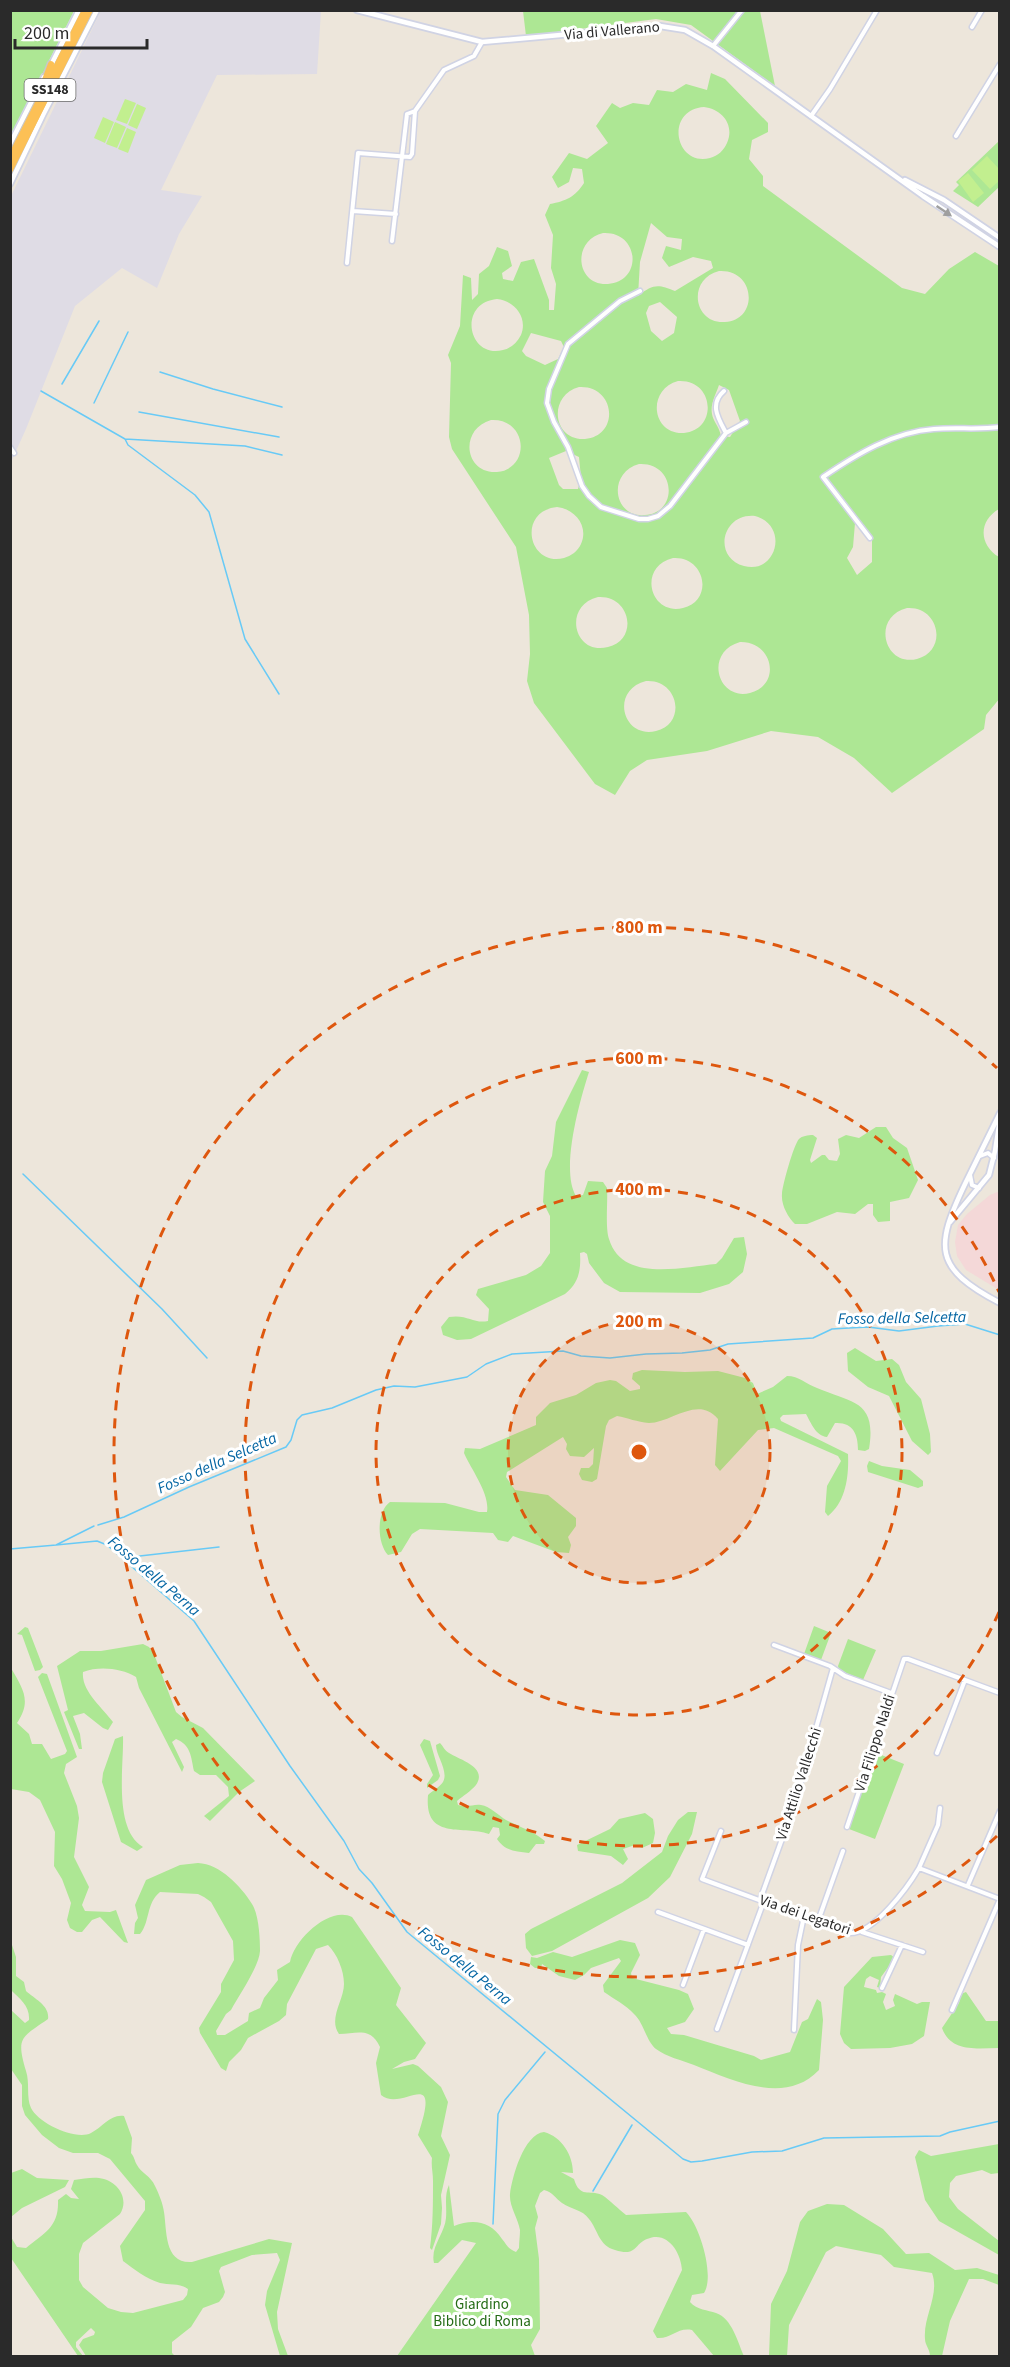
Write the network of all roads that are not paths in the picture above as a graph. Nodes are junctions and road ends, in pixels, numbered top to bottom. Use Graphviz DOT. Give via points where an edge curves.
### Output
graph roads {
  1 [pos="79,10"];
  2 [pos="85,10"];
  3 [pos="90,10"];
  4 [pos="97,10"];
  5 [pos="357,10"];
  6 [pos="742,10"];
  7 [pos="877,10"];
  8 [pos="982,10"];
  9 [pos="972,27"];
  10 [pos="482,42"];
  11 [pos="713,46"];
  12 [pos="51,64"];
  13 [pos="999,64"];
  14 [pos="34,108"];
  15 [pos="415,111"];
  16 [pos="810,117"];
  17 [pos="956,136"];
  18 [pos="10,144"];
  19 [pos="401,156"];
  20 [pos="10,158"];
  21 [pos="10,170"];
  22 [pos="897,176"];
  23 [pos="10,184"];
  24 [pos="353,211"];
  25 [pos="396,214"];
  26 [pos="999,238"];
  27 [pos="392,241"];
  28 [pos="999,247"];
  29 [pos="347,263"];
  30 [pos="640,291"];
  31 [pos="724,391"];
  32 [pos="746,422"];
  33 [pos="999,427"];
  34 [pos="726,433"];
  35 [pos="10,447"];
  36 [pos="14,453"];
  37 [pos="870,538"];
  38 [pos="999,1113"];
  39 [pos="999,1119"];
  40 [pos="979,1156"];
  41 [pos="994,1158"];
  42 [pos="970,1174"];
  43 [pos="980,1187"];
  44 [pos="947,1226"];
  45 [pos="999,1303"];
  46 [pos="774,1646"];
  47 [pos="833,1668"];
  48 [pos="965,1680"];
  49 [pos="891,1693"];
  50 [pos="999,1693"];
  51 [pos="937,1753"];
  52 [pos="940,1808"];
  53 [pos="999,1811"];
  54 [pos="847,1827"];
  55 [pos="721,1831"];
  56 [pos="843,1851"];
  57 [pos="919,1868"];
  58 [pos="968,1885"];
  59 [pos="999,1899"];
  60 [pos="762,1901"];
  61 [pos="658,1912"];
  62 [pos="804,1916"];
  63 [pos="818,1921"];
  64 [pos="704,1929"];
  65 [pos="861,1931"];
  66 [pos="748,1945"];
  67 [pos="902,1945"];
  68 [pos="923,1952"];
  69 [pos="683,1985"];
  70 [pos="882,1988"];
  71 [pos="952,2010"];
  72 [pos="717,2029"];
  73 [pos="794,2030"];
  1 -- 12 [label="street"];
  2 -- 14 [label="highway, SS148"];
  3 -- 21 [label="highway, SS148"];
  4 -- 23 [label="street"];
  5 -- 10 [label="street, Via di Vallerano"];
  6 -- 11 [label="street"];
  7 -- 16 [label="street"];
  8 -- 9 [label="street"];
  10 -- 11 [label="street, Via di Vallerano" via="663,26 688,32"];
  10 -- 15 [label="street" via="474,56 444,70"];
  11 -- 16 [label="street, Via di Vallerano"];
  12 -- 14 [label="highway"];
  12 -- 18 [label="street"];
  13 -- 17 [label="street"];
  14 -- 20 [label="highway, SS148"];
  15 -- 19 [label="street" via="406,116"];
  15 -- 19 [label="street" via="412,154"];
  16 -- 22 [label="street, Via di Vallerano"];
  19 -- 24 [label="street" via="358,153"];
  19 -- 25 [label="street"];
  22 -- 26 [label="street, Via di Vallerano" via="937,196"];
  22 -- 28 [label="street, Via di Vallerano, one-way"];
  24 -- 25 [label="street"];
  24 -- 29 [label="street"];
  25 -- 27 [label="street"];
  30 -- 34 [label="street" via="620,301 575,337 562,356 549,389 549,412 568,447 582,486 601,507 639,519 658,516"];
  31 -- 34 [label="street" via="717,399 716,413"];
  32 -- 34 [label="street"];
  33 -- 37 [label="street" via="933,429 900,435 855,455 824,477"];
  35 -- 36 [label="street"];
  38 -- 40 [label="street"];
  39 -- 41 [label="street"];
  40 -- 41 [label="street" via="987,1153"];
  40 -- 42 [label="street"];
  41 -- 43 [label="street"];
  42 -- 43 [label="street" via="972,1187"];
  42 -- 44 [label="street"];
  43 -- 44 [label="street"];
  44 -- 45 [label="street" via="945,1245 952,1268 967,1284"];
  46 -- 47 [label="street"];
  47 -- 49 [label="street"];
  47 -- 60 [label="street, Via Attilio Vallecchi"];
  48 -- 49 [label="street, Via Filippo Naldi" via="904,1659"];
  48 -- 50 [label="street"];
  48 -- 51 [label="street"];
  49 -- 54 [label="street, Via Filippo Naldi"];
  52 -- 57 [label="street, Via dei Legatori" via="938,1825"];
  53 -- 58 [label="street"];
  55 -- 60 [label="street, Via dei Legatori" via="702,1879"];
  56 -- 63 [label="street"];
  57 -- 58 [label="street"];
  57 -- 65 [label="street, Via dei Legatori" via="897,1900"];
  58 -- 59 [label="street"];
  59 -- 71 [label="street"];
  60 -- 62 [label="street, Via dei Legatori"];
  60 -- 66 [label="street, Via Attilio Vallecchi"];
  61 -- 64 [label="street"];
  62 -- 63 [label="street, Via dei Legatori"];
  62 -- 73 [label="street" via="798,1946"];
  63 -- 65 [label="street, Via dei Legatori" via="849,1933"];
  64 -- 66 [label="street"];
  64 -- 69 [label="street"];
  65 -- 67 [label="street"];
  66 -- 72 [label="street, Via Attilio Vallecchi"];
  67 -- 68 [label="street"];
  67 -- 70 [label="street"];
}
